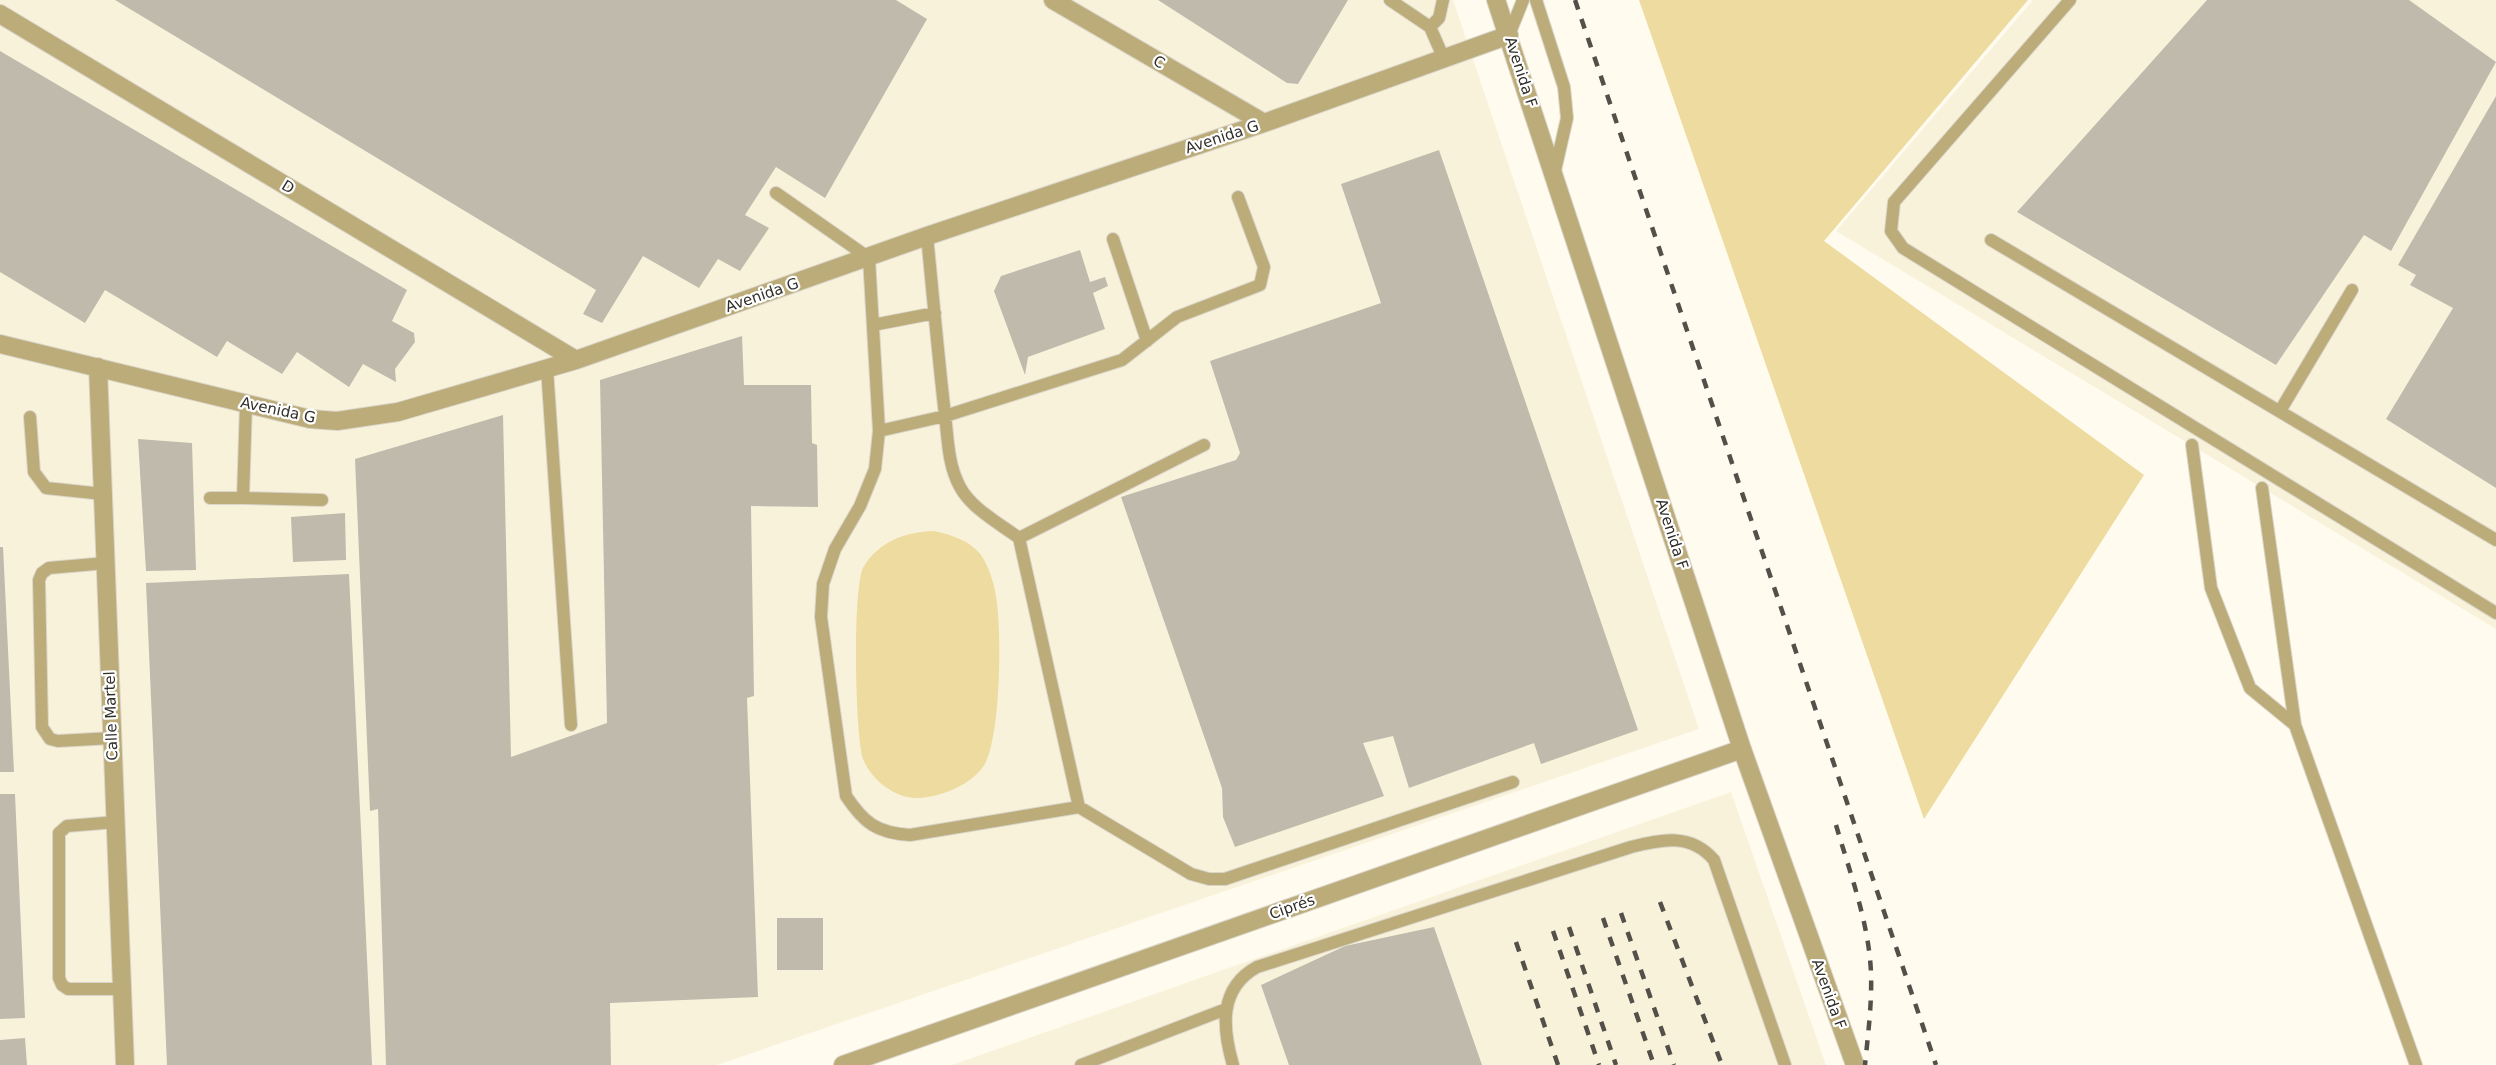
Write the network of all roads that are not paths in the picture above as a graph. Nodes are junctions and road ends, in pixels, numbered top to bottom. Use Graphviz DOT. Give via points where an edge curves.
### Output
graph roads {
  1 [pos="1053,0"];
  2 [pos="1390,0"];
  3 [pos="1443,0"];
  4 [pos="1496,0"];
  5 [pos="1524,0"];
  6 [pos="1536,0"];
  7 [pos="2070,0"];
  8 [pos="0,14"];
  9 [pos="1430,27"];
  10 [pos="1509,35"];
  11 [pos="1444,59"];
  12 [pos="1264,123"];
  13 [pos="1554,175"];
  14 [pos="776,193"];
  15 [pos="1238,197"];
  16 [pos="927,236"];
  17 [pos="1113,239"];
  18 [pos="1991,240"];
  19 [pos="869,258"];
  20 [pos="2352,290"];
  21 [pos="935,313"];
  22 [pos="873,325"];
  23 [pos="1147,341"];
  24 [pos="0,344"];
  25 [pos="576,360"];
  26 [pos="98,367"];
  27 [pos="547,368"];
  28 [pos="246,404"];
  29 [pos="2280,411"];
  30 [pos="945,416"];
  31 [pos="30,417"];
  32 [pos="879,431"];
  33 [pos="1204,445"];
  34 [pos="2192,446"];
  35 [pos="2262,488"];
  36 [pos="103,494"];
  37 [pos="210,498"];
  38 [pos="243,498"];
  39 [pos="322,500"];
  40 [pos="1019,538"];
  41 [pos="2496,540"];
  42 [pos="106,563"];
  43 [pos="2496,613"];
  44 [pos="570,725"];
  45 [pos="2295,725"];
  46 [pos="112,738"];
  47 [pos="1742,750"];
  48 [pos="1513,782"];
  49 [pos="1079,807"];
  50 [pos="116,822"];
  51 [pos="122,989"];
  52 [pos="1226,1009"];
  53 [pos="125,1065"];
  54 [pos="843,1065"];
  55 [pos="1081,1065"];
  56 [pos="1233,1065"];
  57 [pos="1785,1065"];
  58 [pos="1855,1065"];
  59 [pos="2416,1065"];
  1 -- 12 [label="street, C"];
  2 -- 9 [label="lane"];
  3 -- 9 [label="lane" via="1439,18"];
  4 -- 10 [label="street, Avenida F"];
  5 -- 10 [label="lane"];
  6 -- 13 [label="lane" via="1564,87 1567,118"];
  7 -- 43 [label="lane" via="1894,202 1891,231 1903,248"];
  8 -- 25 [label="street, D"];
  9 -- 11 [label="lane"];
  10 -- 11 [label="street, Avenida G"];
  10 -- 13 [label="street, Avenida F"];
  11 -- 12 [label="street, Avenida G"];
  12 -- 16 [label="street, Avenida G"];
  13 -- 47 [label="street, Avenida F"];
  14 -- 19 [label="lane"];
  15 -- 23 [label="lane" via="1264,267 1260,285 1189,310 1167,322"];
  16 -- 19 [label="street, Avenida G"];
  16 -- 21 [label="lane"];
  17 -- 23 [label="lane"];
  18 -- 29 [label="lane"];
  19 -- 22 [label="lane"];
  19 -- 25 [label="street, Avenida G"];
  20 -- 29 [label="lane"];
  21 -- 22 [label="lane"];
  21 -- 30 [label="lane"];
  22 -- 32 [label="lane"];
  23 -- 30 [label="lane" via="1122,360"];
  24 -- 26 [label="street, Avenida G"];
  25 -- 27 [label="street, Avenida G"];
  26 -- 28 [label="street, Avenida G"];
  26 -- 36 [label="street, Calle Martel"];
  27 -- 28 [label="street, Avenida G" via="364,418 310,419"];
  27 -- 44 [label="lane"];
  28 -- 38 [label="lane"];
  29 -- 41 [label="lane"];
  30 -- 32 [label="lane"];
  30 -- 40 [label="lane" via="949,453 961,490"];
  31 -- 36 [label="lane" via="34,472 46,488"];
  32 -- 49 [label="lane" via="875,469 860,506 835,549 823,584 821,617 846,796 858,814 874,827 890,834 910,835"];
  33 -- 40 [label="lane"];
  34 -- 45 [label="lane" via="2211,588 2250,688"];
  35 -- 45 [label="lane"];
  36 -- 42 [label="street, Calle Martel"];
  37 -- 38 [label="lane"];
  38 -- 39 [label="lane"];
  40 -- 49 [label="lane"];
  42 -- 46 [label="street, Calle Martel"];
  42 -- 46 [label="lane" via="49,568 39,580 42,727 50,739 58,741"];
  45 -- 59 [label="lane"];
  46 -- 50 [label="street, Calle Martel"];
  47 -- 54 [label="street, Ciprés"];
  47 -- 58 [label="street, Avenida F"];
  48 -- 49 [label="lane" via="1225,879 1191,874"];
  50 -- 51 [label="street, Calle Martel"];
  50 -- 51 [label="lane" via="67,826 59,833 59,978 68,989"];
  51 -- 53 [label="street, Calle Martel"];
  52 -- 55 [label="lane"];
  52 -- 56 [label="lane"];
  52 -- 57 [label="lane" via="1242,976 1257,968 1631,847 1674,839 1705,849 1714,861"];
}
